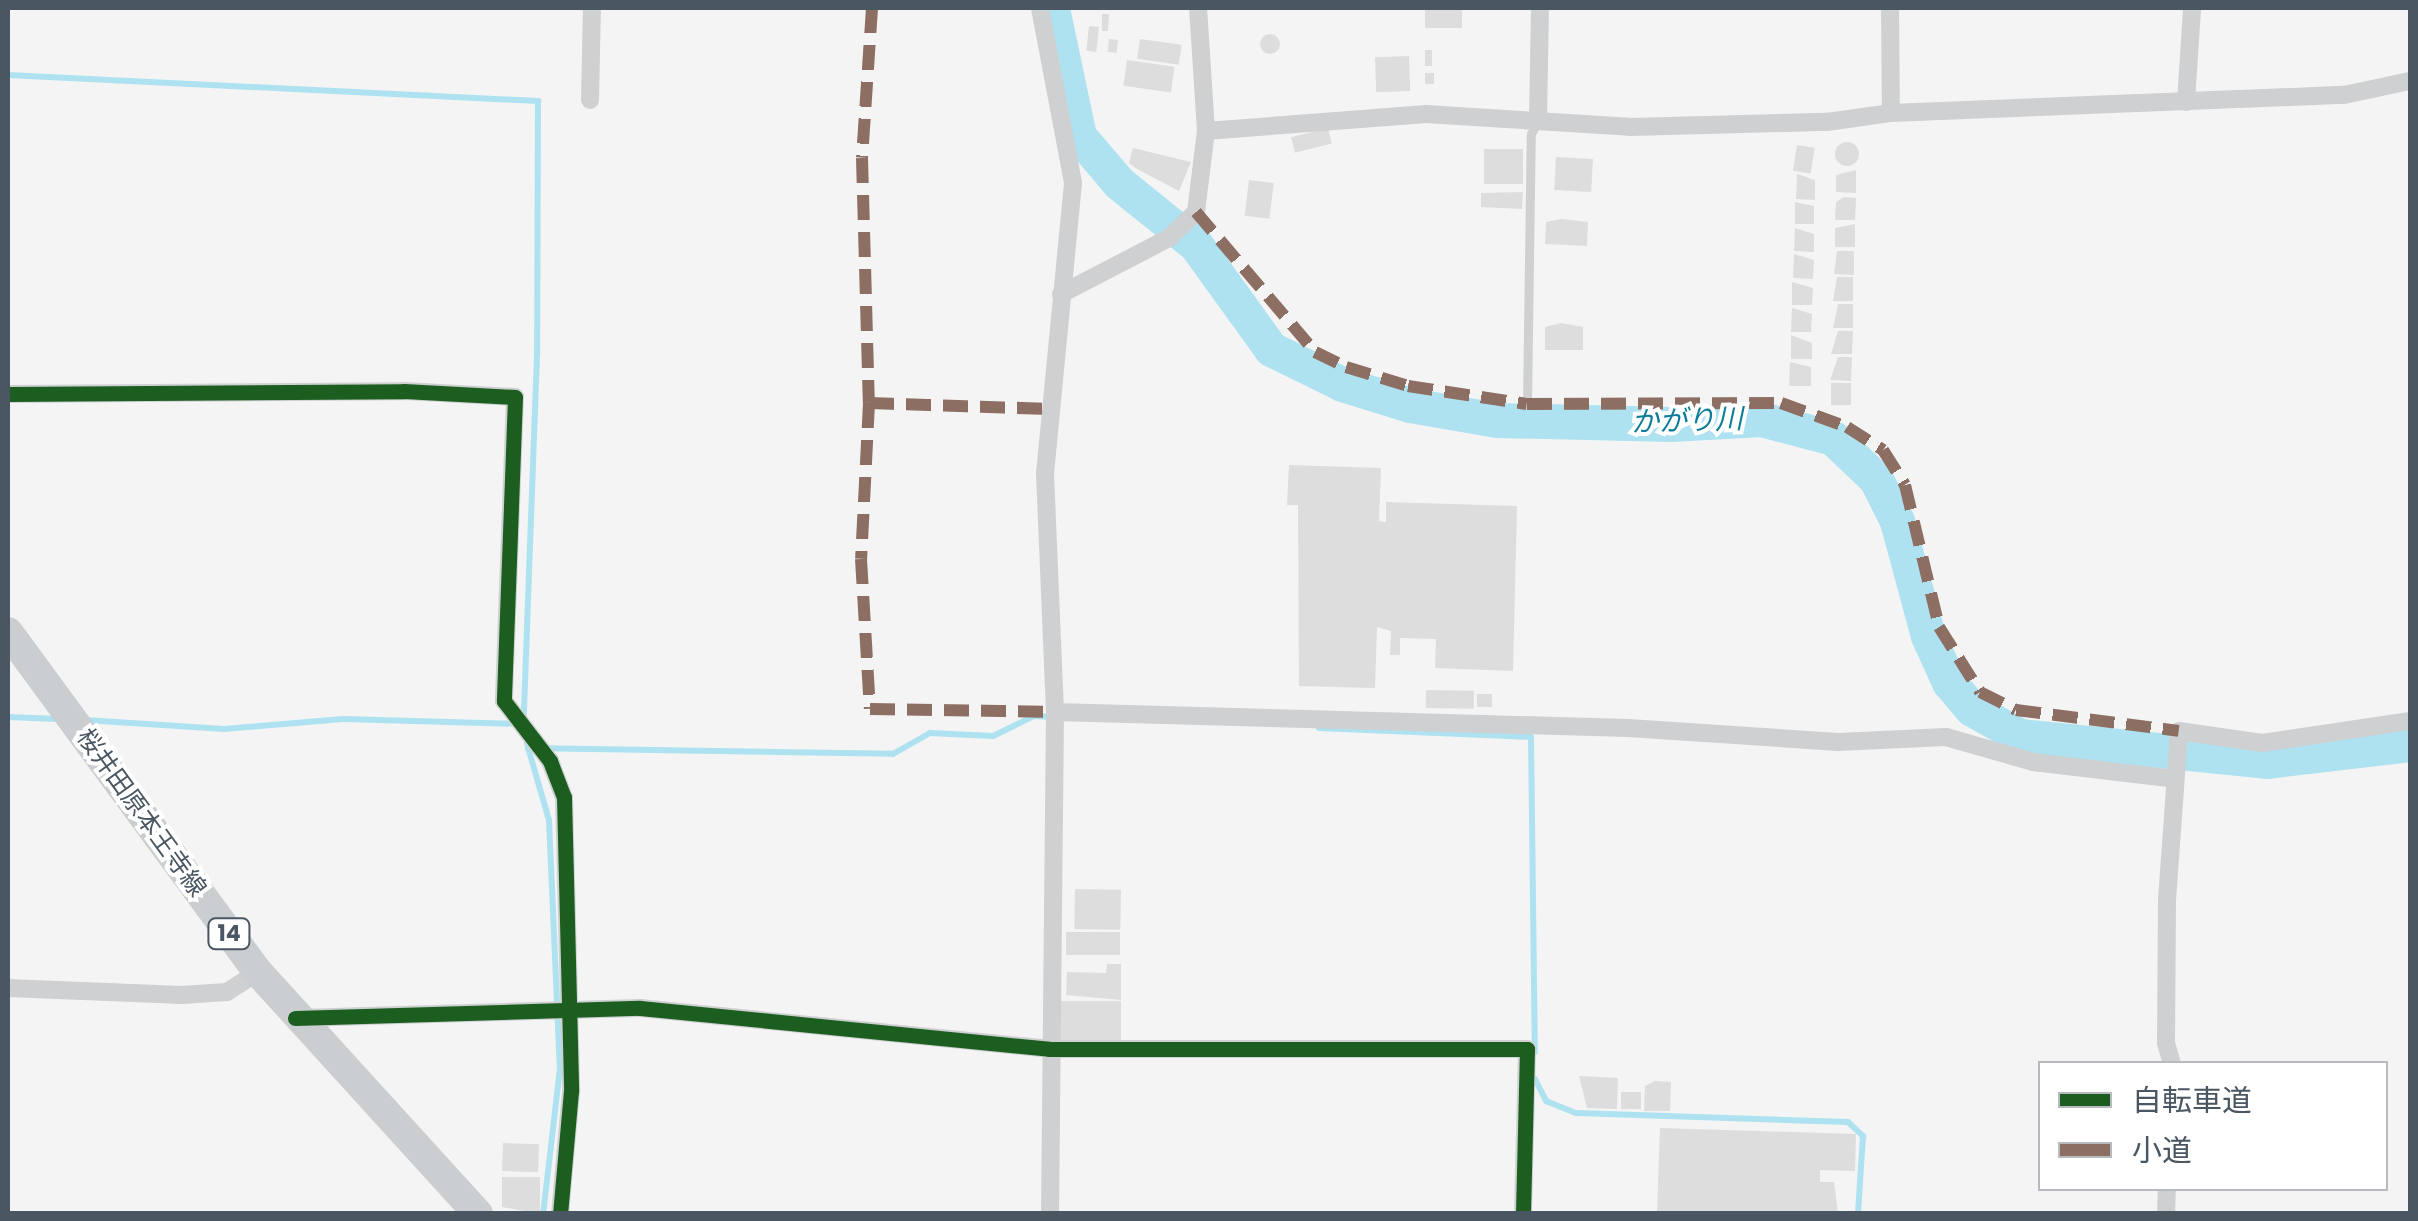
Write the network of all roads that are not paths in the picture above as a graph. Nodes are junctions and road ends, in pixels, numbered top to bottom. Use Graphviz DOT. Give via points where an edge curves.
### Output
graph roads {
  1 [pos="592,8"];
  2 [pos="1040,8"];
  3 [pos="1198,8"];
  4 [pos="1540,8"];
  5 [pos="1890,8"];
  6 [pos="2192,8"];
  7 [pos="2410,81"];
  8 [pos="590,100"];
  9 [pos="2186,102"];
  10 [pos="1891,112"];
  11 [pos="1538,120"];
  12 [pos="1206,130"];
  13 [pos="1061,294"];
  14 [pos="8,394"];
  15 [pos="1527,404"];
  16 [pos="8,632"];
  17 [pos="1055,712"];
  18 [pos="2410,721"];
  19 [pos="2175,779"];
  20 [pos="258,972"];
  21 [pos="8,988"];
  22 [pos="570,1012"];
  23 [pos="296,1018"];
  24 [pos="1049,1049"];
  25 [pos="2171,1061"];
  26 [pos="478,1214"];
  27 [pos="560,1214"];
  28 [pos="1050,1214"];
  29 [pos="1522,1214"];
  1 -- 8 [label="street"];
  2 -- 13 [label="street" via="1073,183"];
  3 -- 12 [label="street"];
  4 -- 11 [label="street"];
  5 -- 10 [label="street"];
  6 -- 9 [label="street"];
  7 -- 9 [label="street" via="2344,95"];
  9 -- 10 [label="street"];
  10 -- 11 [label="street" via="1827,122 1630,127"];
  11 -- 12 [label="street" via="1333,117 1288,127"];
  11 -- 15 [label="lane" via="1532,134"];
  12 -- 13 [label="street" via="1192,217 1169,238"];
  13 -- 17 [label="street" via="1045,473"];
  14 -- 22 [label="street" via="514,397 504,701 562,786"];
  16 -- 20 [label="main road, 桜井田原本王寺線 / 14"];
  17 -- 19 [label="street" via="1628,728 1838,742 1946,738 2033,762"];
  17 -- 24 [label="street"];
  18 -- 19 [label="street" via="2262,742 2179,732"];
  19 -- 25 [label="street" via="2167,900"];
  20 -- 21 [label="street" via="227,992 182,995"];
  20 -- 23 [label="main road, 桜井田原本王寺線 / 14"];
  22 -- 23 [label="street"];
  22 -- 24 [label="street" via="640,1008"];
  22 -- 27 [label="street"];
  23 -- 26 [label="main road, 桜井田原本王寺線 / 14"];
  24 -- 28 [label="street"];
  24 -- 29 [label="street" via="1527,1050"];
}
